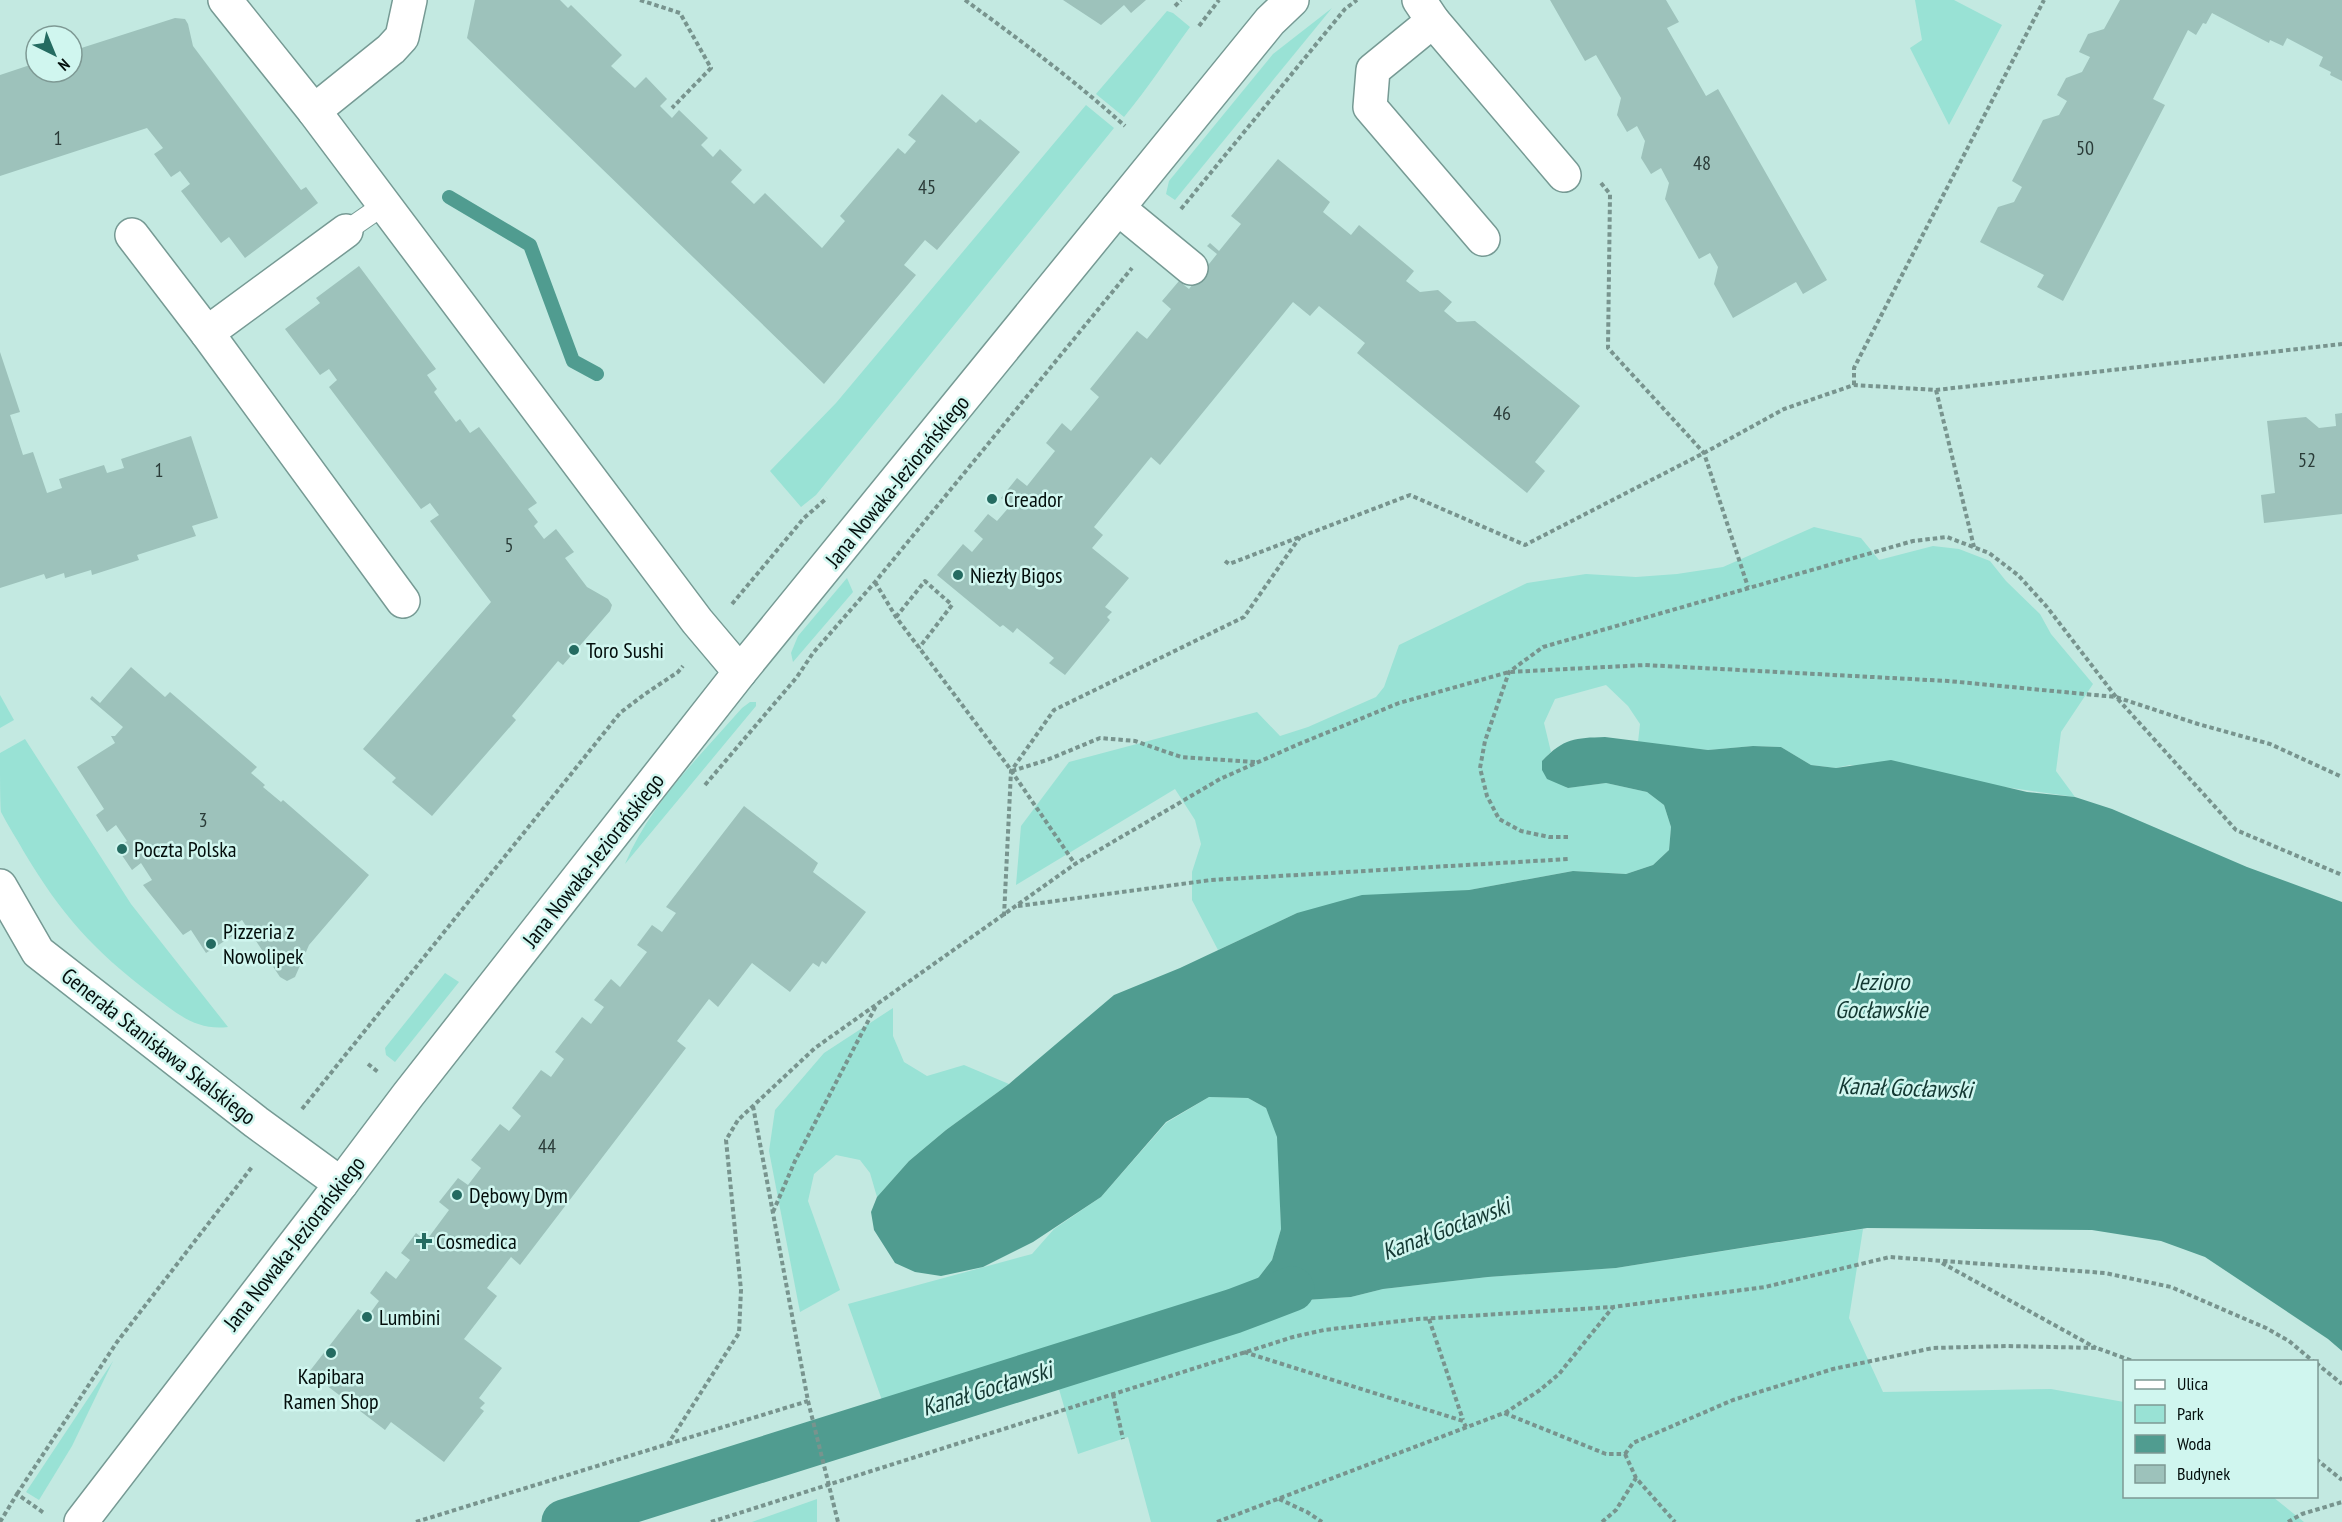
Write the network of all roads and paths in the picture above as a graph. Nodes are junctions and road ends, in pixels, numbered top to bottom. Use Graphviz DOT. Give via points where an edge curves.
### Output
graph roads {
  1 [pos="225,0"];
  2 [pos="410,0"];
  3 [pos="640,0"];
  4 [pos="964,0"];
  5 [pos="1181,0"];
  6 [pos="1219,0"];
  7 [pos="1292,0"];
  8 [pos="1357,0"];
  9 [pos="2044,0"];
  10 [pos="1175,6"];
  11 [pos="1426,10"];
  12 [pos="1199,26"];
  13 [pos="672,108"];
  14 [pos="314,111"];
  15 [pos="1125,126"];
  16 [pos="1580,175"];
  17 [pos="385,204"];
  18 [pos="1118,208"];
  19 [pos="346,231"];
  20 [pos="132,235"];
  21 [pos="1155,239"];
  22 [pos="1483,239"];
  23 [pos="1191,268"];
  24 [pos="207,333"];
  25 [pos="2342,344"];
  26 [pos="1854,385"];
  27 [pos="1936,390"];
  28 [pos="1704,453"];
  29 [pos="829,497"];
  30 [pos="1300,536"];
  31 [pos="1975,548"];
  32 [pos="1225,561"];
  33 [pos="875,582"];
  34 [pos="1748,587"];
  35 [pos="403,601"];
  36 [pos="896,617"];
  37 [pos="708,634"];
  38 [pos="919,648"];
  39 [pos="740,672"];
  40 [pos="1509,672"];
  41 [pos="2116,697"];
  42 [pos="1257,762"];
  43 [pos="1011,771"];
  44 [pos="2342,777"];
  45 [pos="704,786"];
  46 [pos="1568,837"];
  47 [pos="1569,859"];
  48 [pos="1075,864"];
  49 [pos="2342,875"];
  50 [pos="0,886"];
  51 [pos="1017,906"];
  52 [pos="1004,916"];
  53 [pos="878,1004"];
  54 [pos="753,1105"];
  55 [pos="277,1135"];
  56 [pos="342,1184"];
  57 [pos="773,1213"];
  58 [pos="1939,1261"];
  59 [pos="1613,1307"];
  60 [pos="1429,1319"];
  61 [pos="2097,1348"];
  62 [pos="1244,1352"];
  63 [pos="2130,1360"];
  64 [pos="2311,1360"];
  65 [pos="2318,1365"];
  66 [pos="2342,1384"];
  67 [pos="1113,1394"];
  68 [pos="808,1401"];
  69 [pos="1504,1413"];
  70 [pos="1463,1421"];
  71 [pos="1466,1427"];
  72 [pos="1123,1439"];
  73 [pos="668,1444"];
  74 [pos="1625,1454"];
  75 [pos="2318,1461"];
  76 [pos="1636,1478"];
  77 [pos="2342,1480"];
  78 [pos="830,1484"];
  79 [pos="17,1494"];
  80 [pos="1278,1498"];
  81 [pos="2342,1502"];
  82 [pos="65,1519"];
  83 [pos="0,1522"];
  84 [pos="416,1522"];
  85 [pos="711,1522"];
  86 [pos="838,1522"];
  87 [pos="1217,1522"];
  88 [pos="1322,1522"];
  89 [pos="1602,1522"];
  90 [pos="1675,1522"];
  91 [pos="2288,1522"];
  1 -- 14 [label="street"];
  2 -- 14 [label="street" via="402,37"];
  3 -- 13 [label="path" via="680,13 711,68"];
  4 -- 15 [label="path" via="1052,64"];
  5 -- 10 [label="path"];
  6 -- 12 [label="path"];
  7 -- 18 [label="street, Jana Nowaka-Jeziorańskiego" via="1270,21"];
  8 -- 21 [label="path" via="1345,9"];
  9 -- 26 [label="path" via="1854,368"];
  11 -- 16 [label="street"];
  11 -- 22 [label="street" via="1373,70 1370,107"];
  14 -- 17 [label="street"];
  16 -- 28 [label="path" via="1610,194 1608,348"];
  17 -- 19 [label="lane"];
  17 -- 37 [label="street"];
  18 -- 21 [label="street"];
  18 -- 39 [label="street, Jana Nowaka-Jeziorańskiego"];
  19 -- 24 [label="street"];
  20 -- 24 [label="street"];
  21 -- 23 [label="street"];
  21 -- 33 [label="path"];
  24 -- 35 [label="street"];
  25 -- 27 [label="path"];
  26 -- 27 [label="path"];
  26 -- 28 [label="path" via="1784,409"];
  27 -- 31 [label="path"];
  28 -- 30 [label="path" via="1525,545 1410,495"];
  28 -- 34 [label="path"];
  29 -- 37 [label="path" via="804,518"];
  30 -- 32 [label="path" via="1229,564"];
  30 -- 43 [label="path" via="1244,617 1054,710"];
  31 -- 34 [label="path" via="1947,537 1913,541"];
  31 -- 41 [label="path" via="1989,553 2018,575"];
  33 -- 36 [label="path"];
  33 -- 45 [label="path"];
  34 -- 40 [label="path" via="1544,647"];
  36 -- 38 [label="path"];
  36 -- 38 [label="path" via="925,581 952,605"];
  37 -- 39 [label="street"];
  37 -- 55 [label="path" via="678,672 620,713 317,1092"];
  38 -- 43 [label="path"];
  39 -- 56 [label="street, Jana Nowaka-Jeziorańskiego"];
  40 -- 41 [label="path" via="1645,665 1948,681"];
  40 -- 42 [label="path" via="1400,703"];
  40 -- 46 [label="path" via="1485,741 1480,768 1487,796 1499,819 1521,831"];
  41 -- 44 [label="path" via="2270,744"];
  41 -- 49 [label="path" via="2236,830"];
  42 -- 43 [label="path" via="1181,757 1135,741 1100,738"];
  42 -- 48 [label="path" via="1220,779"];
  43 -- 48 [label="path"];
  43 -- 52 [label="path"];
  47 -- 51 [label="path" via="1211,880"];
  48 -- 51 [label="path"];
  50 -- 55 [label="street, Generała Stanisława Skalskiego" via="38,952"];
  51 -- 52 [label="path"];
  52 -- 53 [label="path"];
  53 -- 54 [label="path" via="815,1048"];
  53 -- 57 [label="path" via="795,1161"];
  54 -- 57 [label="path"];
  54 -- 73 [label="path" via="726,1140 741,1290 739,1333"];
  55 -- 56 [label="street, Generała Stanisława Skalskiego"];
  55 -- 79 [label="path" via="117,1342"];
  56 -- 82 [label="street, Jana Nowaka-Jeziorańskiego"];
  57 -- 68 [label="path"];
  58 -- 59 [label="path" via="1890,1257 1765,1287"];
  58 -- 61 [label="path"];
  58 -- 64 [label="path" via="2104,1273 2171,1287 2266,1328"];
  59 -- 60 [label="path"];
  59 -- 69 [label="path" via="1559,1374"];
  60 -- 62 [label="path" via="1324,1330"];
  60 -- 70 [label="path"];
  61 -- 63 [label="path"];
  61 -- 74 [label="path" via="1933,1348 1833,1369 1733,1400 1633,1443"];
  62 -- 67 [label="path"];
  62 -- 70 [label="path"];
  65 -- 66 [label="path"];
  67 -- 72 [label="path"];
  67 -- 78 [label="path"];
  68 -- 73 [label="path"];
  68 -- 78 [label="path"];
  69 -- 71 [label="path"];
  69 -- 74 [label="path" via="1606,1454"];
  70 -- 71 [label="path"];
  71 -- 80 [label="path"];
  73 -- 84 [label="path"];
  74 -- 76 [label="path"];
  75 -- 77 [label="path"];
  76 -- 89 [label="path" via="1616,1510"];
  76 -- 90 [label="path"];
  78 -- 85 [label="path"];
  78 -- 86 [label="path"];
  79 -- 82 [label="path"];
  79 -- 83 [label="path"];
  80 -- 87 [label="path"];
  80 -- 88 [label="path"];
  81 -- 91 [label="path"];
}
